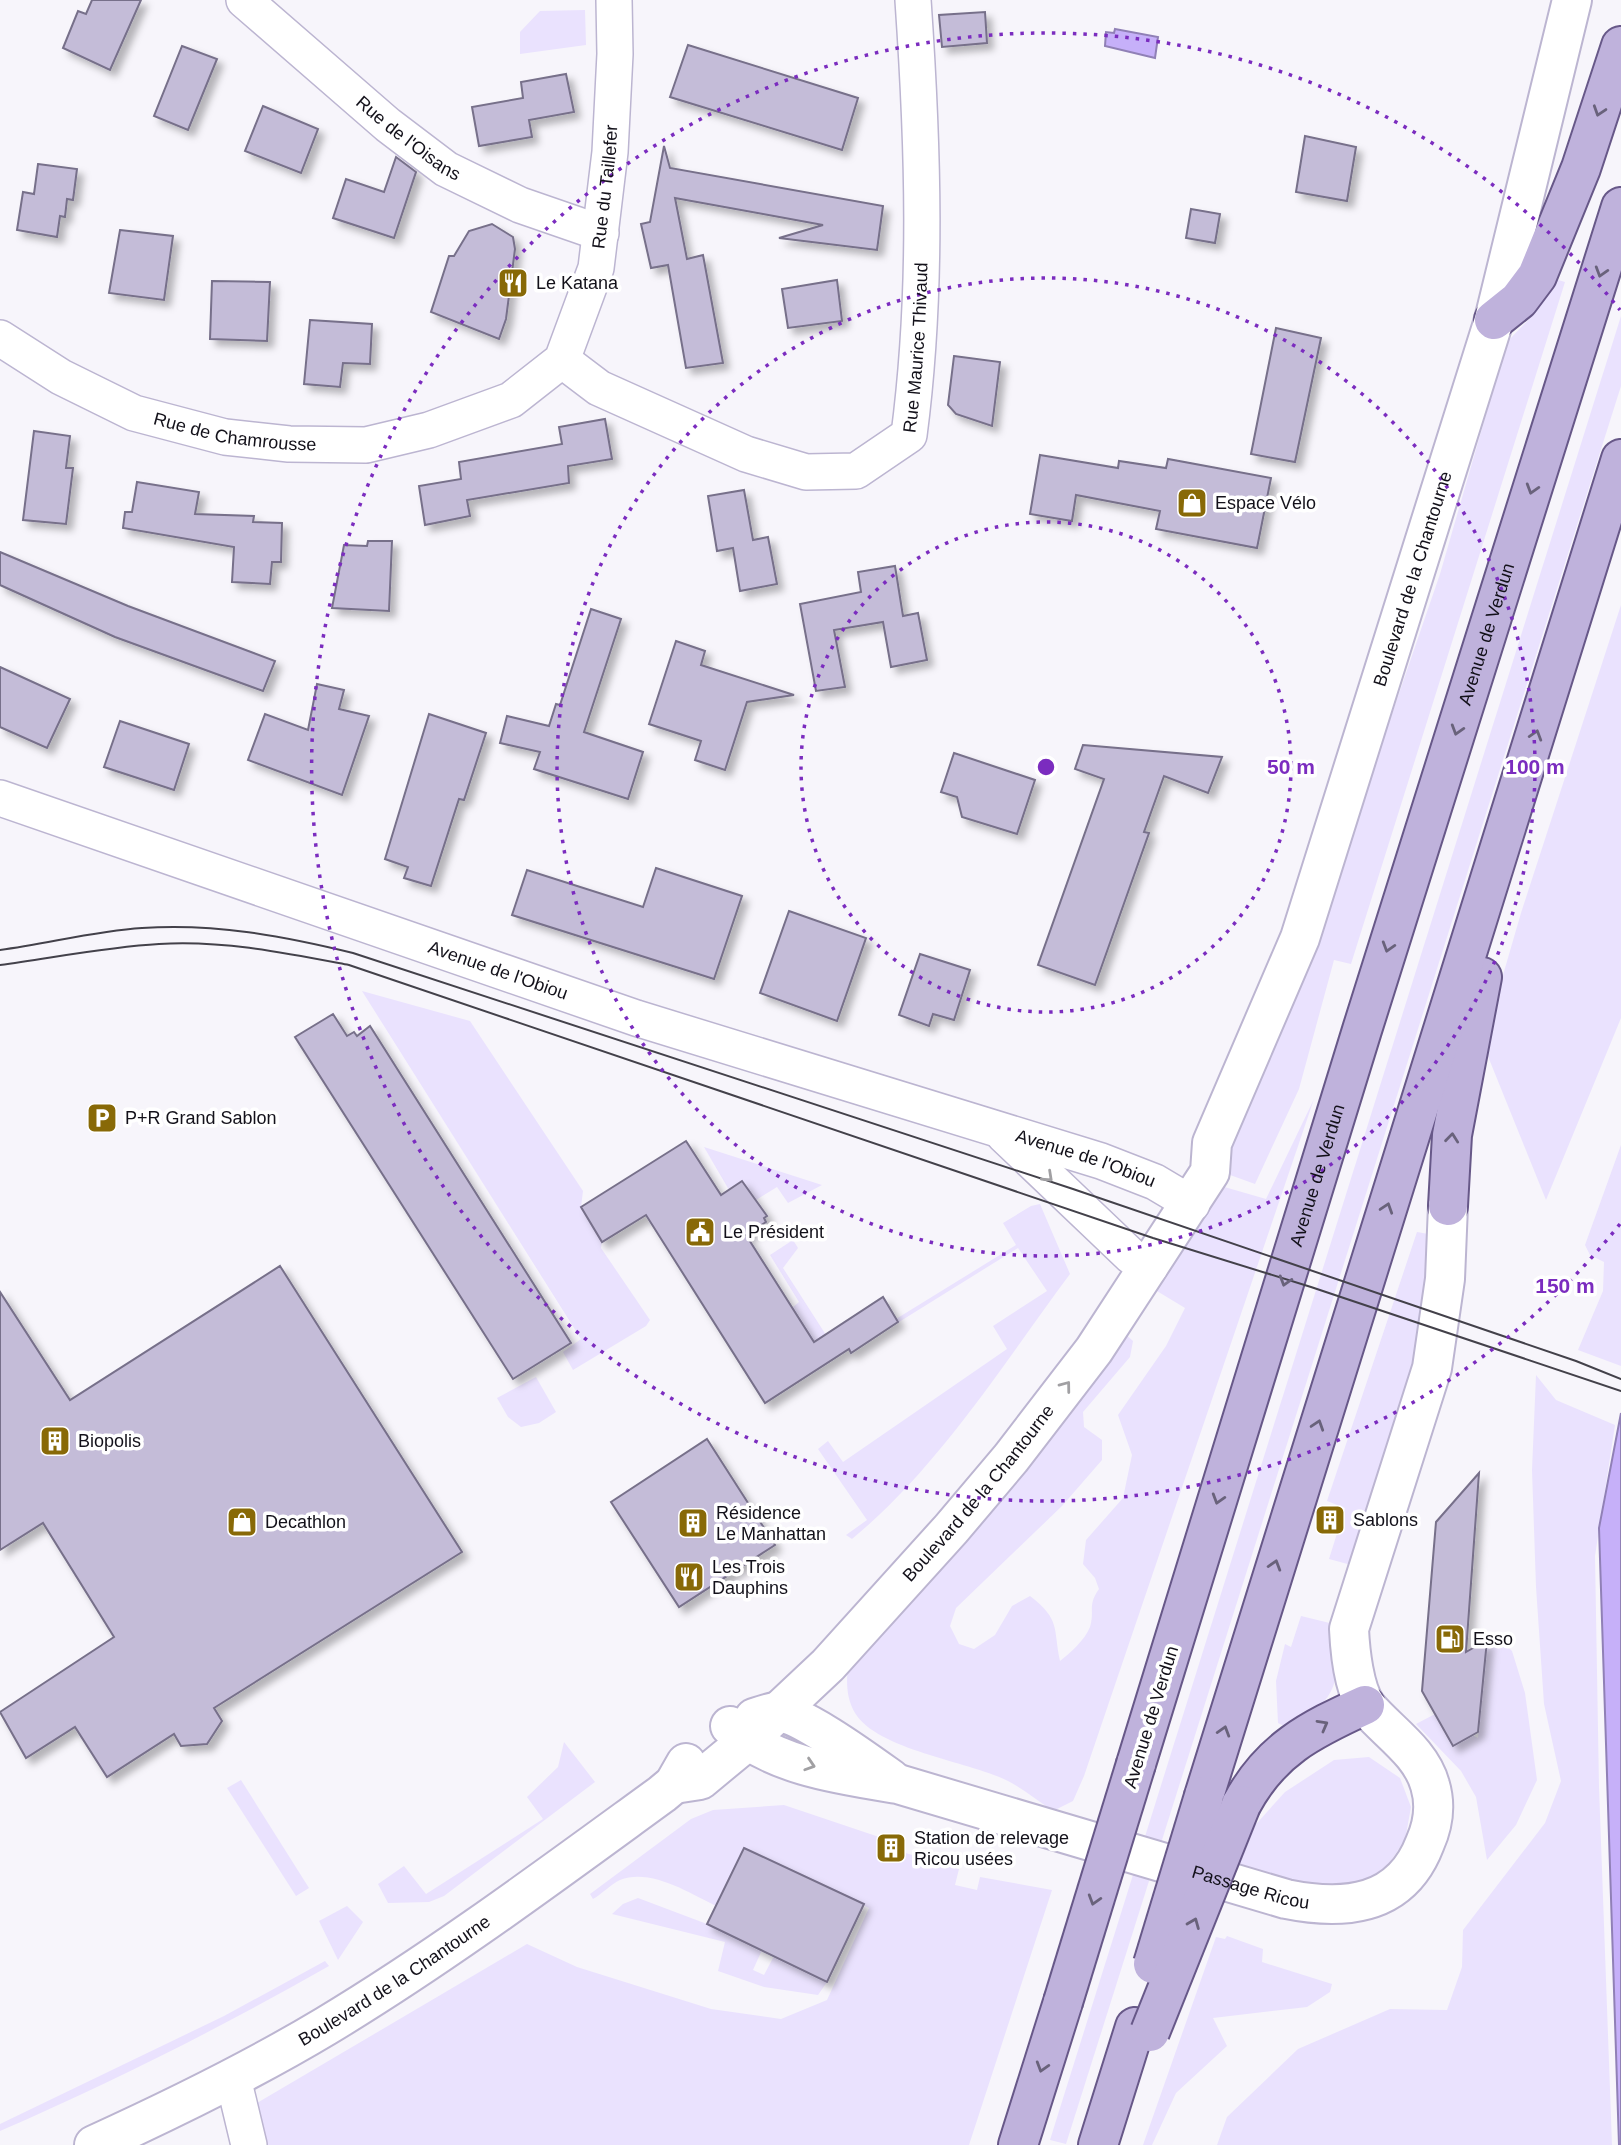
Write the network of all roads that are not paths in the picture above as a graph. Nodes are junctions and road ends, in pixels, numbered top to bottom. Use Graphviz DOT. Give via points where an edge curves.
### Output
graph roads {
  1 [pos="244,0"];
  2 [pos="614,0"];
  3 [pos="913,0"];
  4 [pos="1572,0"];
  5 [pos="1621,46"];
  6 [pos="1621,207"];
  7 [pos="601,233"];
  8 [pos="1494,320"];
  9 [pos="0,338"];
  10 [pos="562,360"];
  11 [pos="1621,459"];
  12 [pos="0,798"];
  13 [pos="1516,800"];
  14 [pos="998,1130"];
  15 [pos="1182,1199"];
  16 [pos="1448,1206"];
  17 [pos="1140,1261"];
  18 [pos="828,1665"];
  19 [pos="1365,1704"];
  20 [pos="777,1712"];
  21 [pos="737,1733"];
  22 [pos="842,1745"];
  23 [pos="898,1784"];
  24 [pos="1142,2029"];
  25 [pos="233,2078"];
  26 [pos="94,2145"];
  27 [pos="248,2145"];
  28 [pos="1018,2145"];
  29 [pos="1098,2145"];
  30 [pos="1109,2145"];
  1 -- 7 [label="street, Rue de l'Oisans" via="446,169 520,205"];
  2 -- 7 [label="street, Rue du Taillefer" via="610,152"];
  3 -- 10 [label="street, Rue Maurice Thivaud" via="923,137 920,354 909,435 856,471 806,472 746,454 598,388"];
  4 -- 8 [label="street, Boulevard de la Chantourne"];
  5 -- 8 [label="main road, one-way" via="1581,168 1537,276 1520,300"];
  6 -- 28 [label="main road, Avenue de Verdun, one-way, bridge"];
  7 -- 10 [label="street, Rue du Taillefer" via="596,268"];
  8 -- 15 [label="street, Boulevard de la Chantourne" via="1300,938 1212,1143 1210,1172"];
  9 -- 10 [label="street, Rue de Chamrousse" via="61,377 134,414 225,437 289,444 366,444 429,430 511,400"];
  13 -- 11 [label="main road, one-way"];
  12 -- 14 [label="street, Avenue de l'Obiou" via="636,1018"];
  16 -- 13 [label="main road, one-way" via="1452,1135"];
  24 -- 13 [label="main road, one-way, bridge" via="1204,1796"];
  14 -- 15 [label="street, Avenue de l'Obiou" via="1101,1161 1155,1182"];
  14 -- 17 [label="street, Avenue de l'Obiou, one-way"];
  15 -- 17 [label="street, Boulevard de la Chantourne"];
  16 -- 19 [label="street" via="1445,1279 1432,1368 1349,1629 1351,1656"];
  18 -- 17 [label="street, Boulevard de la Chantourne, one-way" via="1011,1458 1094,1350"];
  17 -- 21 [label="street, Boulevard de la Chantourne" via="990,1444"];
  18 -- 20 [label="street, Boulevard de la Chantourne"];
  18 -- 22 [label="street" via="825,1691"];
  19 -- 23 [label="street, Passage Ricou" via="1419,1764 1430,1784 1434,1808 1431,1830 1412,1871 1377,1898 1350,1903 1286,1899"];
  24 -- 19 [label="main road, one-way, bridge" via="1254,1781 1292,1744"];
  20 -- 21 [label="street"];
  20 -- 22 [label="street"];
  21 -- 23 [label="street, one-way" via="836,1774"];
  21 -- 25 [label="street, Boulevard de la Chantourne" via="686,1763 674,1784 418,1968"];
  22 -- 23 [label="street"];
  24 -- 29 [label="main road"];
  24 -- 30 [label="main road"];
  25 -- 26 [label="street, Boulevard de la Chantourne"];
  25 -- 27 [label="street"];
}
